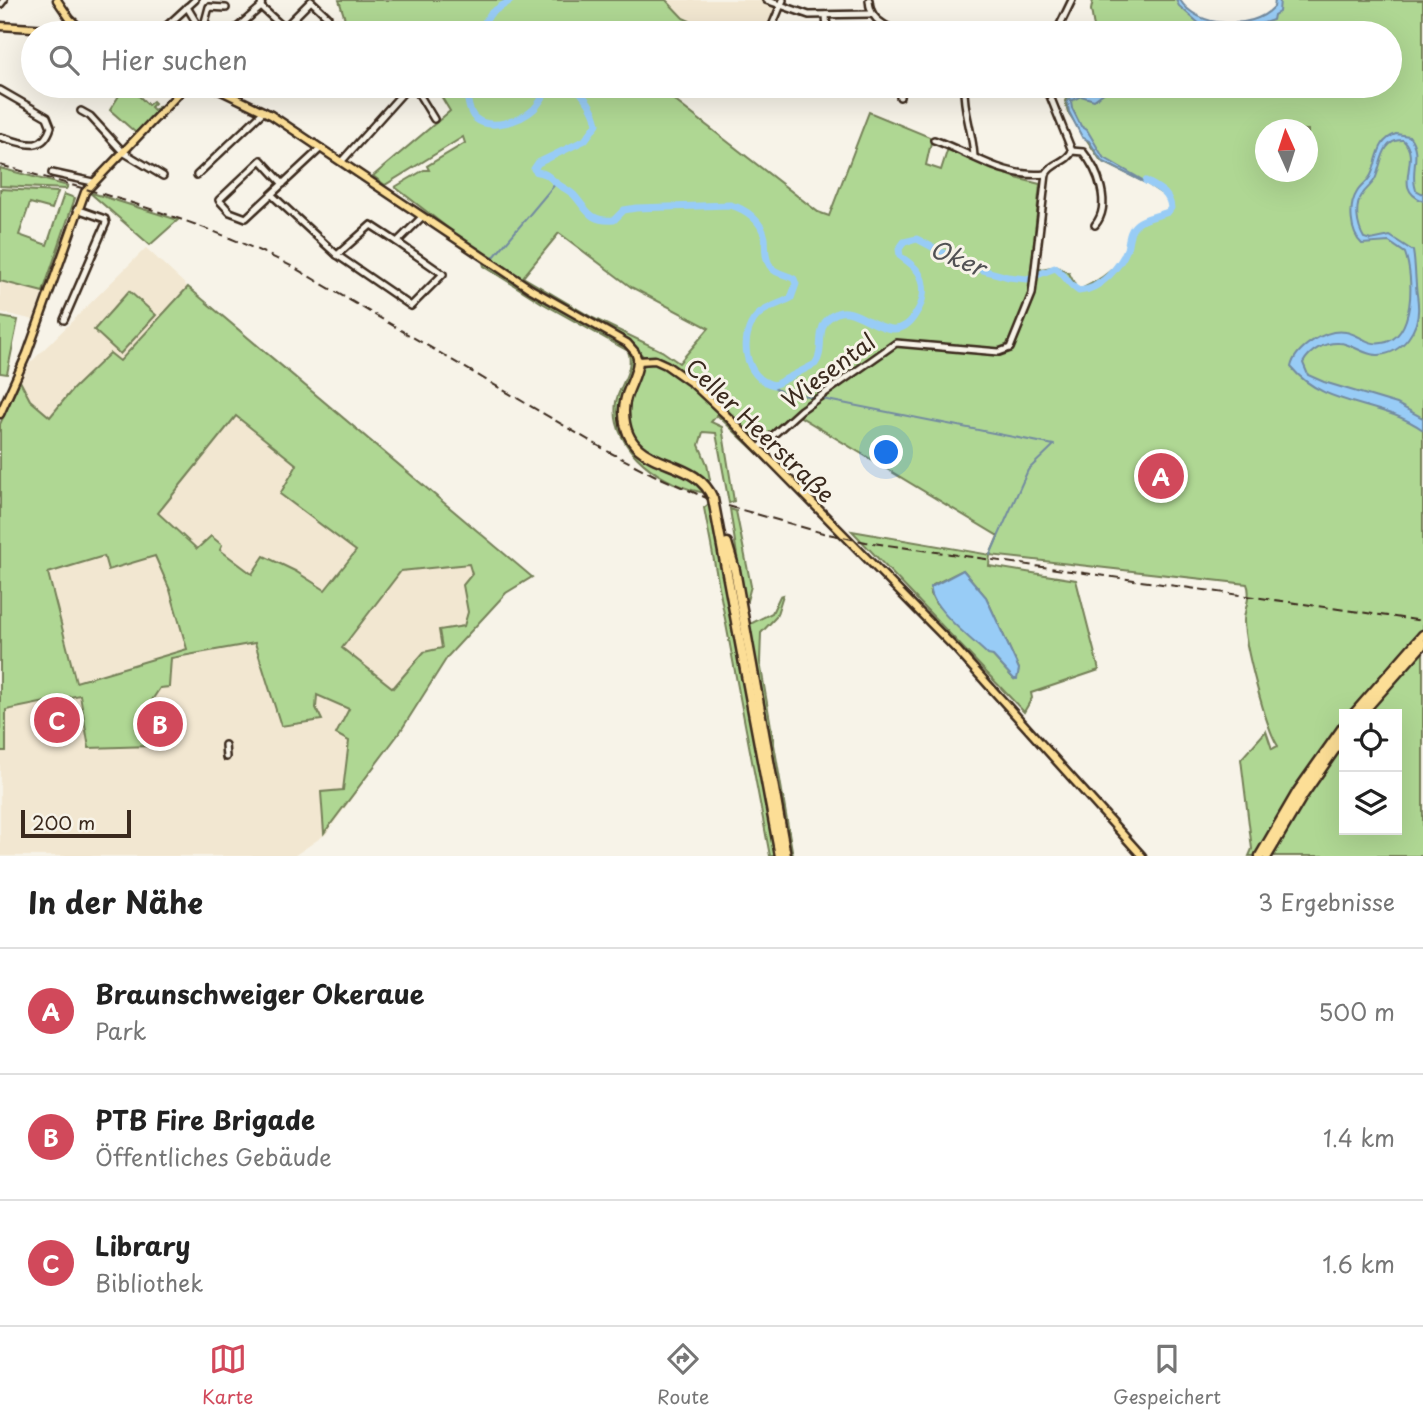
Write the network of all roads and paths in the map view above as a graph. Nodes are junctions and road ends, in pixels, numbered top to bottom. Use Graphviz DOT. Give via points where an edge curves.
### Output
graph roads {
  1 [pos="4,0"];
  2 [pos="57,0"];
  3 [pos="195,0"];
  4 [pos="766,0"];
  5 [pos="869,0"];
  6 [pos="1072,0"];
  7 [pos="783,3"];
  8 [pos="261,4"];
  9 [pos="0,5"];
  10 [pos="187,7"];
  11 [pos="226,8"];
  12 [pos="871,14"];
  13 [pos="826,15"];
  14 [pos="328,17"];
  15 [pos="71,21"];
  16 [pos="172,21"];
  17 [pos="196,21"];
  18 [pos="204,21"];
  19 [pos="243,21"];
  20 [pos="277,21"];
  21 [pos="295,21"];
  22 [pos="775,21"];
  23 [pos="826,21"];
  24 [pos="877,21"];
  25 [pos="1062,21"];
  26 [pos="0,26"];
  27 [pos="21,26"];
  28 [pos="0,90"];
  29 [pos="176,98"];
  30 [pos="236,98"];
  31 [pos="400,98"];
  32 [pos="419,98"];
  33 [pos="964,98"];
  34 [pos="1050,98"];
  35 [pos="81,111"];
  36 [pos="264,111"];
  37 [pos="434,119"];
  38 [pos="0,137"];
  39 [pos="934,140"];
  40 [pos="321,148"];
  41 [pos="123,152"];
  42 [pos="1071,154"];
  43 [pos="974,157"];
  44 [pos="341,162"];
  45 [pos="52,173"];
  46 [pos="1046,174"];
  47 [pos="163,176"];
  48 [pos="197,176"];
  49 [pos="93,182"];
  50 [pos="283,184"];
  51 [pos="272,195"];
  52 [pos="77,209"];
  53 [pos="422,217"];
  54 [pos="1095,225"];
  55 [pos="397,242"];
  56 [pos="337,255"];
  57 [pos="64,320"];
  58 [pos="638,360"];
  59 [pos="0,414"];
  60 [pos="759,448"];
  61 [pos="719,523"];
  62 [pos="1423,635"];
  63 [pos="1423,644"];
  64 [pos="1357,709"];
  65 [pos="1365,709"];
  66 [pos="1339,734"];
  67 [pos="1339,742"];
  68 [pos="225,745"];
  69 [pos="226,757"];
  70 [pos="1300,793"];
  71 [pos="779,856"];
  72 [pos="786,856"];
  73 [pos="1142,856"];
  74 [pos="1260,856"];
  75 [pos="1267,856"];
  1 -- 9 [label="street"];
  2 -- 15 [label="main road"];
  3 -- 10 [label="street"];
  4 -- 7 [label="street"];
  5 -- 12 [label="street"];
  6 -- 25 [label="street"];
  7 -- 13 [label="street" via="802,14"];
  7 -- 22 [label="street"];
  8 -- 19 [label="street"];
  8 -- 20 [label="street"];
  10 -- 16 [label="street"];
  10 -- 17 [label="street"];
  11 -- 18 [label="street" via="209,7"];
  12 -- 13 [label="street"];
  12 -- 24 [label="street"];
  13 -- 23 [label="street"];
  14 -- 21 [label="street" via="311,1"];
  26 -- 27 [label="main road"];
  28 -- 38 [label="street" via="50,120 48,134 40,144"];
  29 -- 41 [label="main road"];
  30 -- 36 [label="main road"];
  31 -- 44 [label="street"];
  32 -- 37 [label="street"];
  33 -- 43 [label="street"];
  34 -- 42 [label="street"];
  35 -- 41 [label="street"];
  36 -- 40 [label="main road"];
  36 -- 48 [label="street"];
  39 -- 43 [label="street"];
  40 -- 44 [label="main road"];
  40 -- 50 [label="street"];
  41 -- 47 [label="street"];
  41 -- 49 [label="main road"];
  42 -- 46 [label="street"];
  42 -- 54 [label="street" via="1083,152 1099,177 1101,209"];
  43 -- 46 [label="street" via="1013,173"];
  44 -- 53 [label="main road"];
  45 -- 49 [label="street"];
  46 -- 60 [label="street, Wiesental" via="1033,286 1008,350 896,343 800,410"];
  49 -- 52 [label="main road"];
  50 -- 51 [label="street"];
  50 -- 51 [label="street" via="261,160 219,200 230,212 246,218"];
  51 -- 56 [label="street"];
  52 -- 57 [label="street" via="106,223"];
  52 -- 59 [label="main road" via="27,354"];
  53 -- 55 [label="street"];
  53 -- 58 [label="main road" via="531,289 627,344"];
  55 -- 56 [label="street" via="371,225"];
  55 -- 56 [label="street" via="443,274 411,306"];
  58 -- 60 [label="main road, Celler Heerstraße" via="655,359 674,370"];
  58 -- 61 [label="highway" via="624,402 629,434 650,458 690,472 704,483"];
  60 -- 73 [label="main road, Celler Heerstraße" via="963,657"];
  61 -- 71 [label="highway"];
  61 -- 72 [label="highway" via="734,564"];
  62 -- 64 [label="highway"];
  63 -- 65 [label="highway"];
  66 -- 70 [label="highway"];
  67 -- 70 [label="highway"];
  68 -- 69 [label="street"];
  70 -- 74 [label="highway"];
  70 -- 75 [label="highway"];
}
